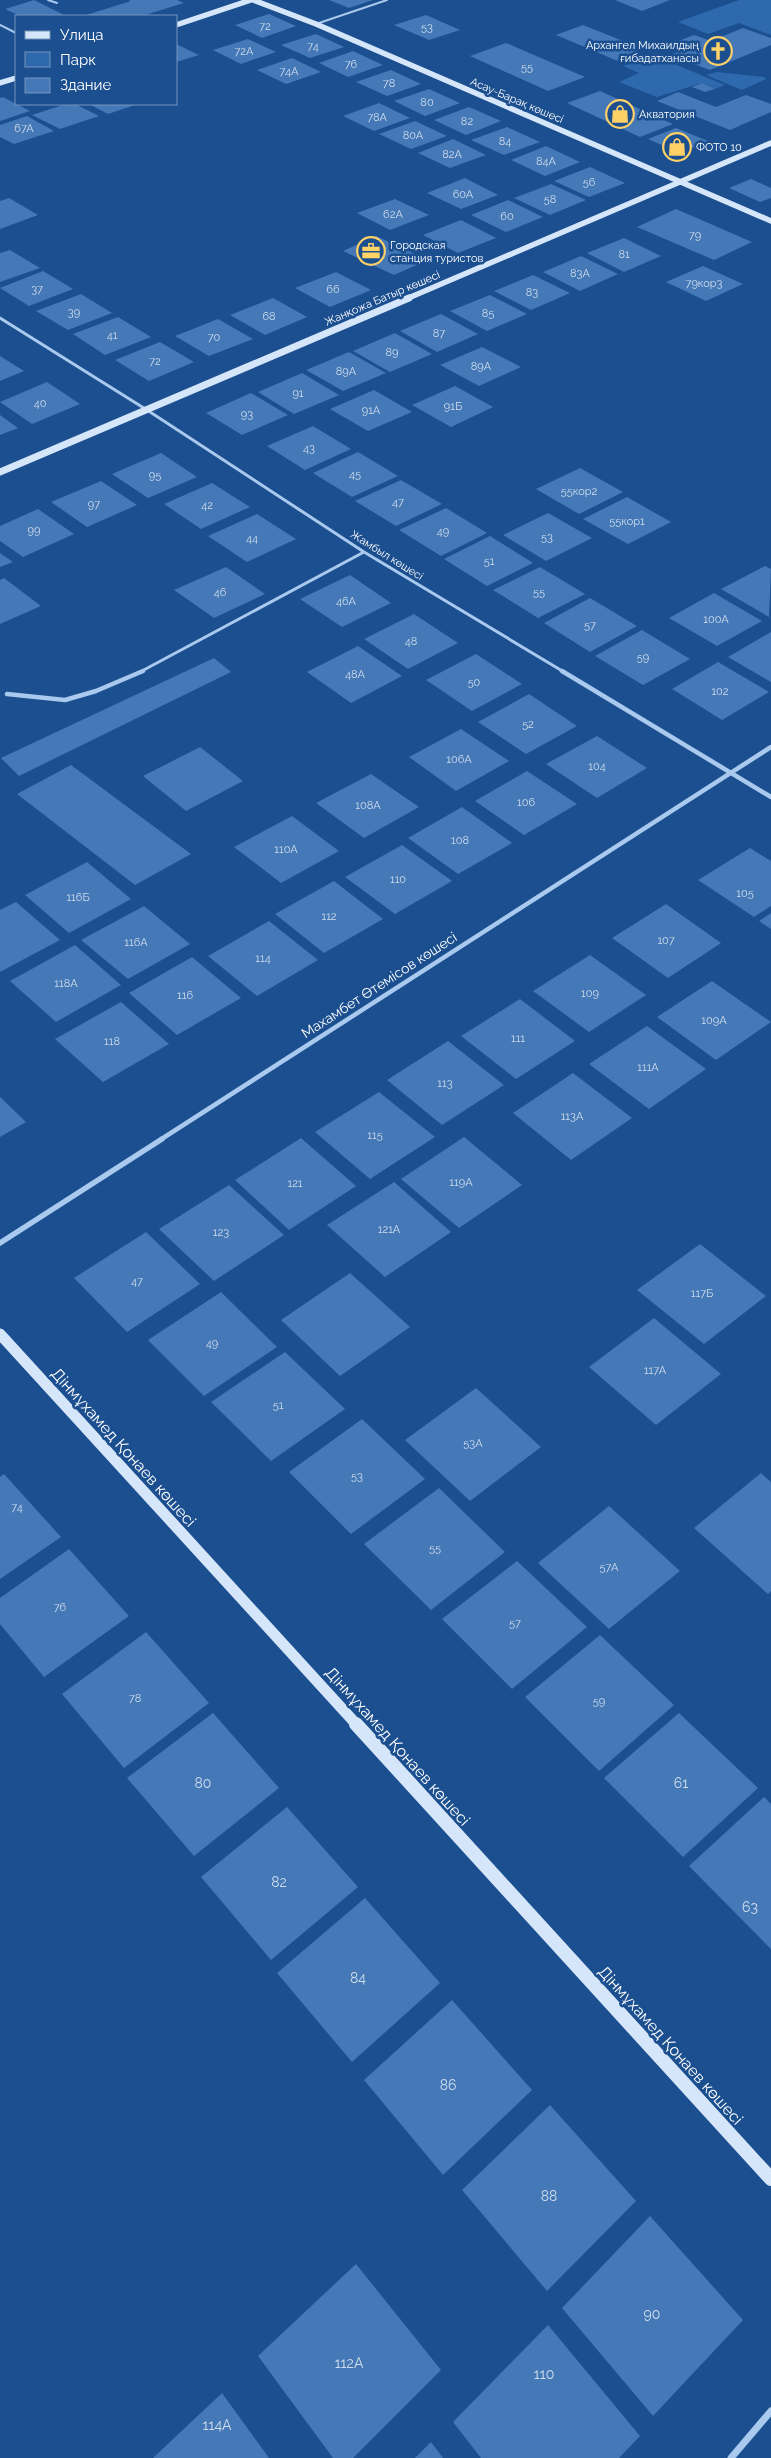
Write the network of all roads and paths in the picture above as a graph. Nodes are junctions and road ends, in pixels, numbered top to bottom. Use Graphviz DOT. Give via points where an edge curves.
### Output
graph roads {
  1 [pos="48,0"];
  2 [pos="252,0"];
  3 [pos="387,0"];
  4 [pos="56,3"];
  5 [pos="178,24"];
  6 [pos="316,24"];
  7 [pos="0,25"];
  8 [pos="15,32"];
  9 [pos="15,78"];
  10 [pos="0,83"];
  11 [pos="771,143"];
  12 [pos="680,182"];
  13 [pos="771,221"];
  14 [pos="0,318"];
  15 [pos="147,410"];
  16 [pos="0,472"];
  17 [pos="364,552"];
  18 [pos="7,694"];
  19 [pos="771,747"];
  20 [pos="732,772"];
  21 [pos="771,797"];
  22 [pos="0,1243"];
  23 [pos="0,1334"];
  24 [pos="771,2179"];
  25 [pos="771,2411"];
  26 [pos="731,2458"];
  1 -- 4 [label="lane"];
  2 -- 5 [label="street"];
  2 -- 6 [label="street, Асау-Барақ көшесі"];
  3 -- 6 [label="lane"];
  6 -- 12 [label="street, Асау-Барақ көшесі"];
  7 -- 8 [label="lane"];
  9 -- 10 [label="street"];
  11 -- 12 [label="street, Жанқожа Батыр көшесі"];
  12 -- 13 [label="street, Асау-Барақ көшесі"];
  12 -- 15 [label="street, Жанқожа Батыр көшесі"];
  14 -- 15 [label="street, Жамбыл көшесі"];
  15 -- 16 [label="street, Жанқожа Батыр көшесі"];
  15 -- 17 [label="street, Жамбыл көшесі"];
  17 -- 18 [label="street" via="139,672 96,691 65,700"];
  17 -- 20 [label="street, Жамбыл көшесі"];
  19 -- 20 [label="street, Махамбет Өтемісов көшесі"];
  20 -- 21 [label="street, Жамбыл көшесі"];
  20 -- 22 [label="street, Махамбет Өтемісов көшесі"];
  23 -- 24 [label="street, Дінмұхамед Қонаев көшесі"];
  25 -- 26 [label="street"];
}
